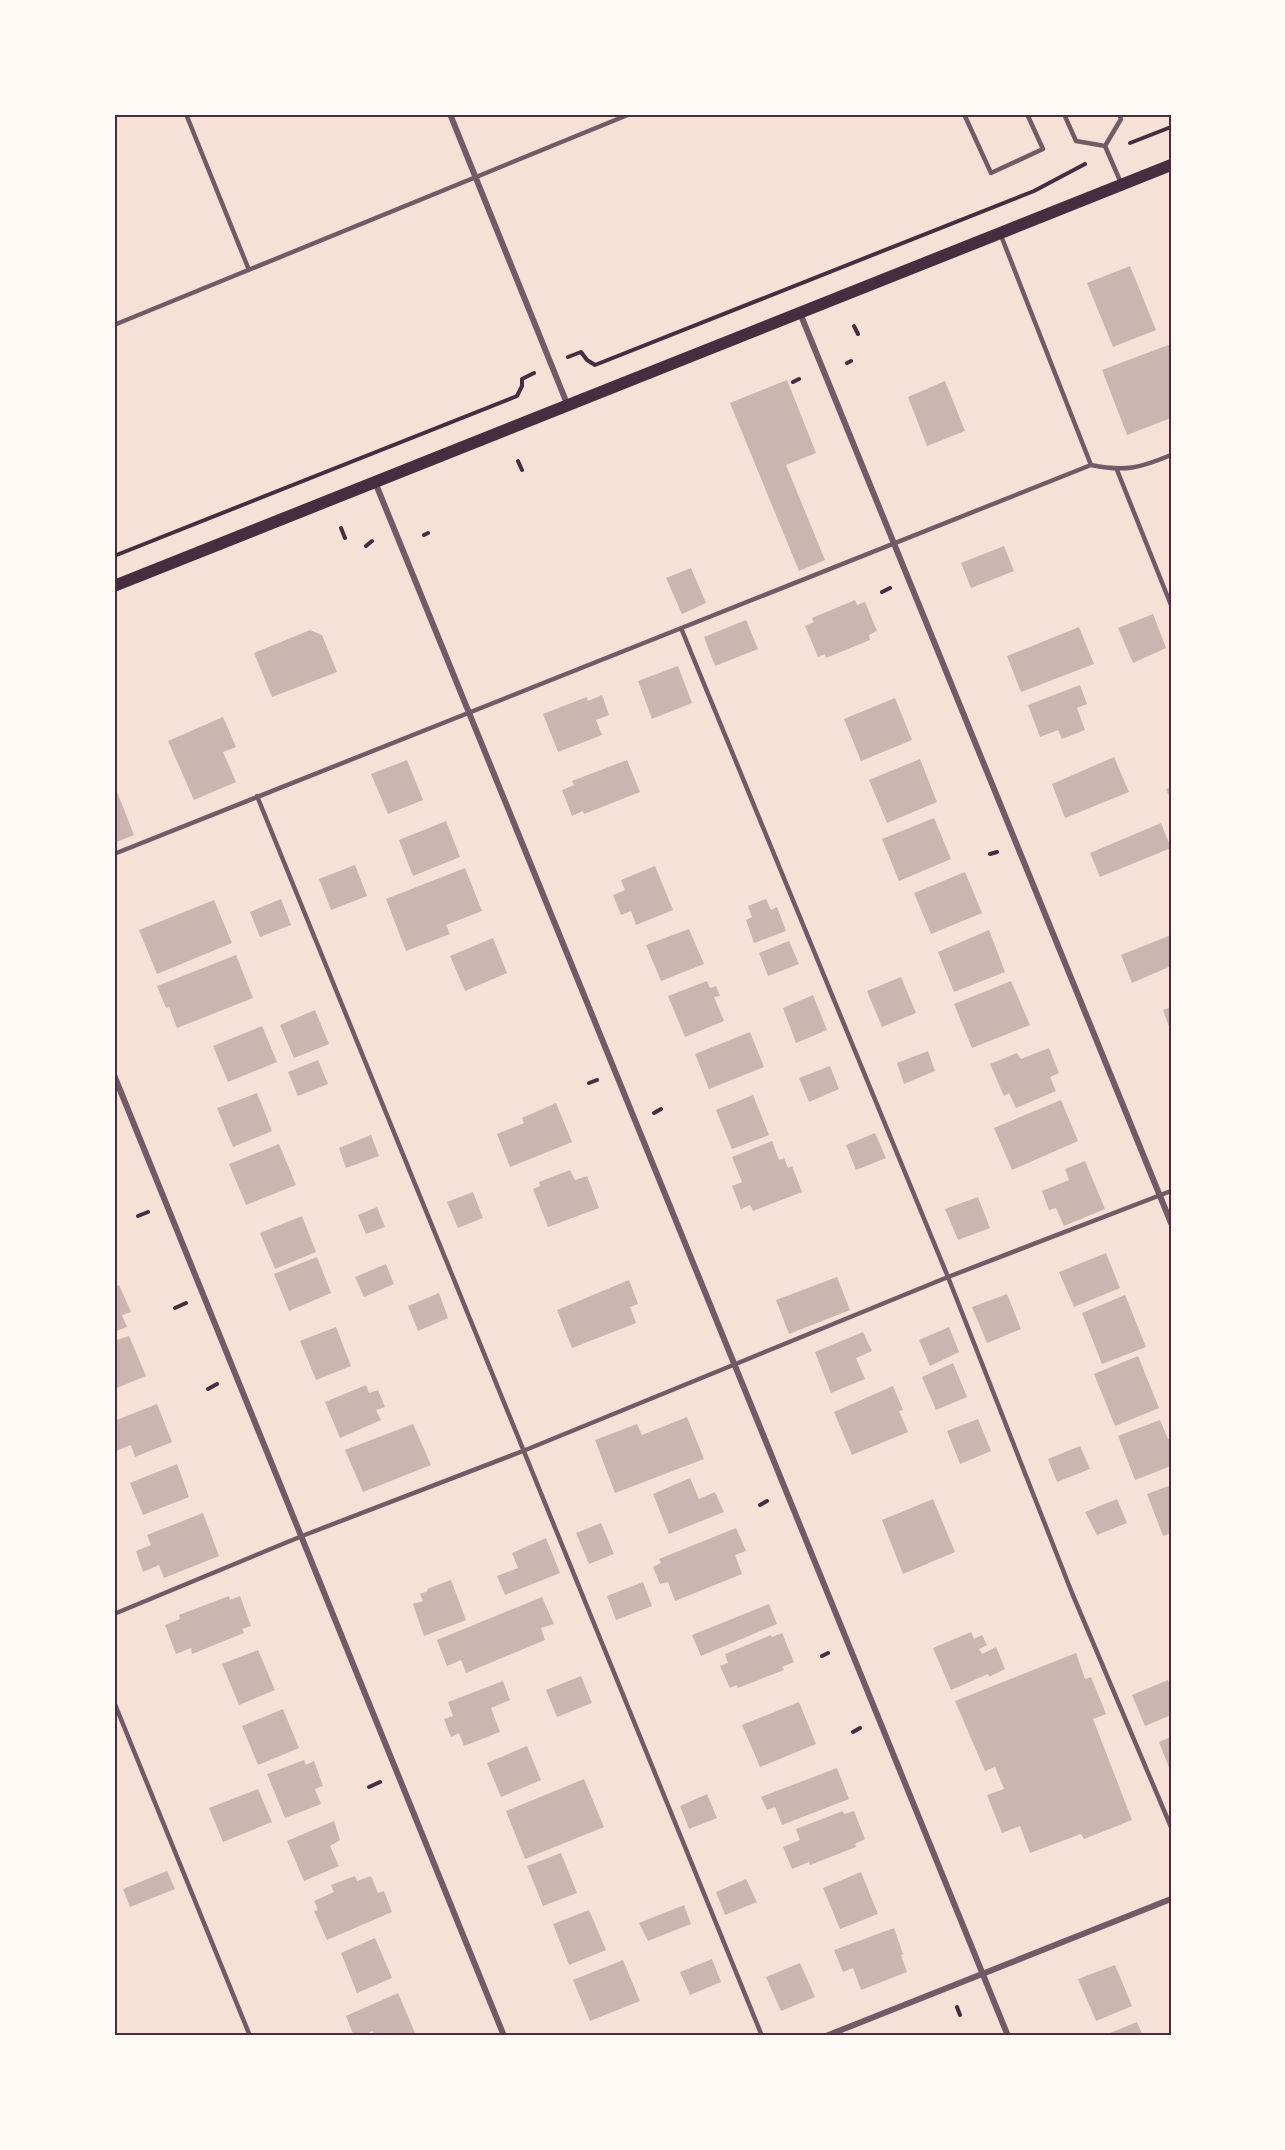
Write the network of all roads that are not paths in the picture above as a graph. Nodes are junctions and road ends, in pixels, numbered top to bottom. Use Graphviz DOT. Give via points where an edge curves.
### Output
graph roads {
  1 [pos="186,114"];
  2 [pos="450,114"];
  3 [pos="630,114"];
  4 [pos="964,114"];
  5 [pos="1027,114"];
  6 [pos="1064,114"];
  7 [pos="1119,114"];
  8 [pos="1107,149"];
  9 [pos="1171,165"];
  10 [pos="476,177"];
  11 [pos="1122,185"];
  12 [pos="1000,234"];
  13 [pos="249,270"];
  14 [pos="800,313"];
  15 [pos="114,325"];
  16 [pos="568,406"];
  17 [pos="1171,455"];
  18 [pos="1091,465"];
  19 [pos="1117,470"];
  20 [pos="375,482"];
  21 [pos="894,544"];
  22 [pos="114,586"];
  23 [pos="1171,605"];
  24 [pos="681,628"];
  25 [pos="468,712"];
  26 [pos="257,796"];
  27 [pos="114,854"];
  28 [pos="114,1075"];
  29 [pos="1171,1191"];
  30 [pos="1160,1195"];
  31 [pos="1171,1223"];
  32 [pos="948,1277"];
  33 [pos="735,1366"];
  34 [pos="523,1451"];
  35 [pos="302,1536"];
  36 [pos="114,1614"];
  37 [pos="114,1702"];
  38 [pos="1171,1827"];
  39 [pos="1171,1899"];
  40 [pos="983,1975"];
  41 [pos="250,2036"];
  42 [pos="504,2036"];
  43 [pos="762,2036"];
  44 [pos="826,2036"];
  45 [pos="1008,2036"];
  1 -- 13 [label="lane"];
  2 -- 10 [label="street"];
  3 -- 10 [label="lane"];
  4 -- 5 [label="lane" via="990,173 1043,149"];
  6 -- 8 [label="lane" via="1076,141"];
  7 -- 8 [label="lane" via="1121,119"];
  8 -- 11 [label="lane"];
  9 -- 11 [label="main road"];
  10 -- 13 [label="lane"];
  10 -- 16 [label="street"];
  11 -- 12 [label="main road"];
  12 -- 14 [label="main road"];
  12 -- 18 [label="lane"];
  13 -- 15 [label="lane"];
  14 -- 16 [label="main road"];
  14 -- 21 [label="street"];
  16 -- 20 [label="main road"];
  17 -- 19 [label="lane"];
  18 -- 19 [label="lane"];
  18 -- 21 [label="lane"];
  19 -- 23 [label="lane"];
  20 -- 22 [label="main road"];
  20 -- 25 [label="street"];
  21 -- 24 [label="lane"];
  21 -- 30 [label="street"];
  24 -- 25 [label="lane"];
  24 -- 32 [label="lane"];
  25 -- 26 [label="lane"];
  25 -- 33 [label="street"];
  26 -- 27 [label="lane"];
  26 -- 34 [label="lane"];
  28 -- 35 [label="street"];
  29 -- 30 [label="lane"];
  30 -- 31 [label="street"];
  30 -- 32 [label="lane"];
  32 -- 33 [label="lane"];
  32 -- 38 [label="lane" via="1072,1593"];
  33 -- 34 [label="lane"];
  33 -- 40 [label="street"];
  34 -- 35 [label="lane"];
  34 -- 43 [label="lane"];
  35 -- 36 [label="lane"];
  35 -- 42 [label="street"];
  37 -- 41 [label="lane"];
  39 -- 40 [label="street"];
  40 -- 44 [label="street"];
  40 -- 45 [label="street"];
}
